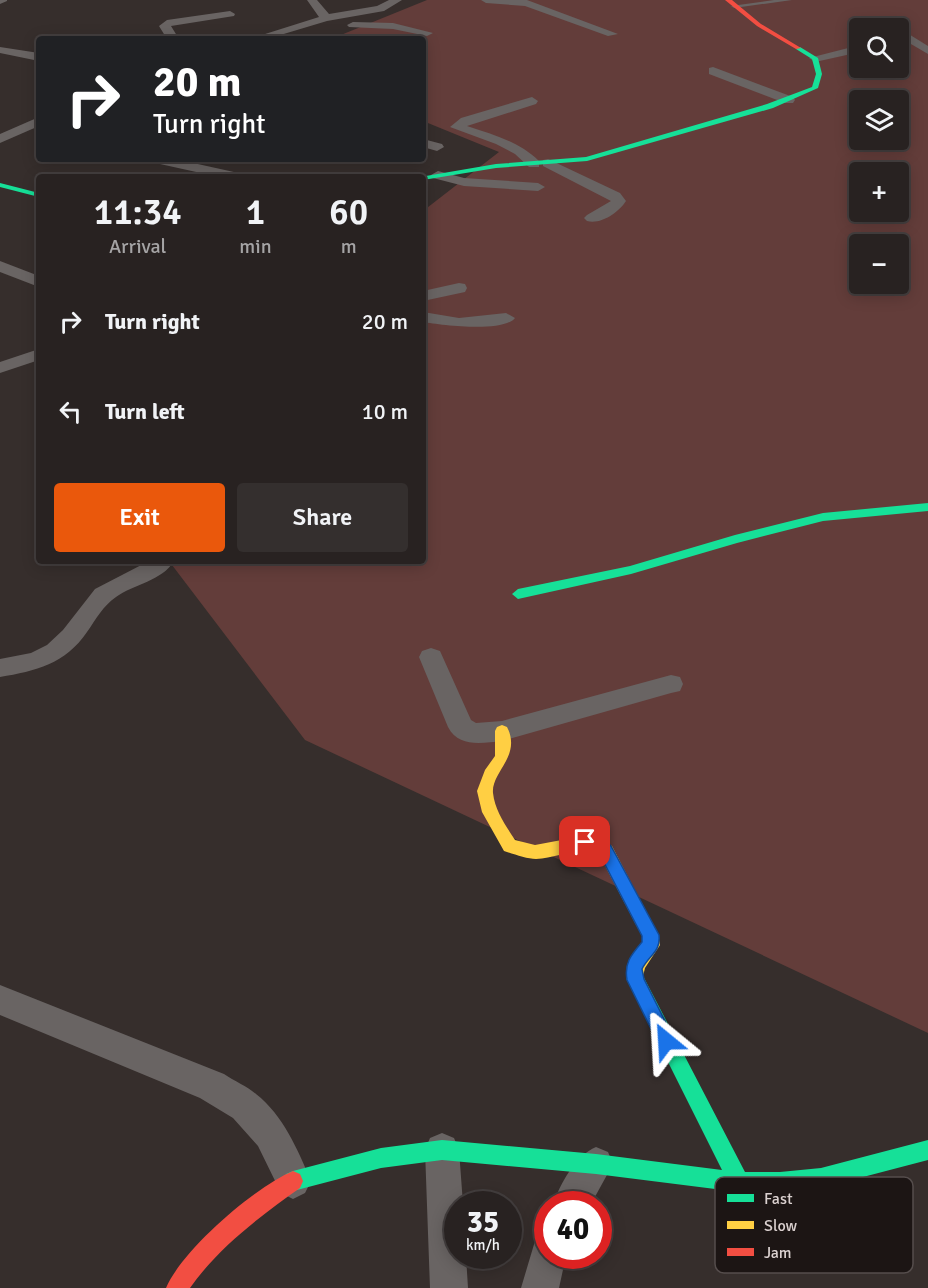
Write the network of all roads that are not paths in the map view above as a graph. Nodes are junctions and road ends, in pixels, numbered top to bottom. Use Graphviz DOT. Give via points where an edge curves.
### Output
graph roads {
  1 [pos="312,0"];
  2 [pos="397,0"];
  3 [pos="486,0"];
  4 [pos="789,0"];
  5 [pos="731,3"];
  6 [pos="230,14"];
  7 [pos="326,18"];
  8 [pos="311,23"];
  9 [pos="427,33"];
  10 [pos="612,34"];
  11 [pos="923,34"];
  12 [pos="909,35"];
  13 [pos="171,36"];
  14 [pos="266,36"];
  15 [pos="909,40"];
  16 [pos="0,50"];
  17 [pos="849,50"];
  18 [pos="928,51"];
  19 [pos="36,56"];
  20 [pos="815,58"];
  21 [pos="713,71"];
  22 [pos="789,100"];
  23 [pos="532,101"];
  24 [pos="36,122"];
  25 [pos="0,139"];
  26 [pos="426,143"];
  27 [pos="437,147"];
  28 [pos="170,162"];
  29 [pos="541,163"];
  30 [pos="224,174"];
  31 [pos="438,175"];
  32 [pos="426,177"];
  33 [pos="0,185"];
  34 [pos="538,187"];
  35 [pos="36,194"];
  36 [pos="592,218"];
  37 [pos="0,266"];
  38 [pos="36,281"];
  39 [pos="459,288"];
  40 [pos="426,295"];
  41 [pos="426,318"];
  42 [pos="506,318"];
  43 [pos="36,355"];
  44 [pos="0,368"];
  45 [pos="928,507"];
  46 [pos="159,564"];
  47 [pos="518,594"];
  48 [pos="431,657"];
  49 [pos="0,668"];
  50 [pos="671,684"];
  51 [pos="502,731"];
  52 [pos="0,1000"];
  53 [pos="442,1150"];
  54 [pos="928,1150"];
  55 [pos="596,1164"];
  56 [pos="736,1177"];
  57 [pos="825,1177"];
  58 [pos="715,1179"];
  59 [pos="293,1181"];
  60 [pos="579,1191"];
  61 [pos="544,1269"];
  62 [pos="177,1288"];
  63 [pos="449,1288"];
  64 [pos="540,1288"];
  1 -- 7 [label="street"];
  2 -- 7 [label="street" via="380,9"];
  3 -- 10 [label="street" via="526,3"];
  4 -- 5 [label="lane"];
  5 -- 20 [label="street" via="759,25"];
  6 -- 13 [label="street" via="167,23"];
  7 -- 8 [label="street"];
  8 -- 9 [label="street" via="393,26"];
  8 -- 14 [label="street"];
  11 -- 12 [label="street"];
  15 -- 18 [label="street"];
  16 -- 19 [label="street"];
  17 -- 20 [label="street"];
  20 -- 22 [label="street" via="818,84 810,92"];
  21 -- 22 [label="street"];
  22 -- 29 [label="street" via="587,159"];
  23 -- 29 [label="street" via="457,127 507,144"];
  24 -- 25 [label="street"];
  26 -- 27 [label="street"];
  28 -- 30 [label="street"];
  29 -- 31 [label="street"];
  29 -- 36 [label="street" via="619,201"];
  31 -- 32 [label="street"];
  31 -- 34 [label="street" via="464,182"];
  33 -- 35 [label="street"];
  37 -- 38 [label="street"];
  39 -- 40 [label="street"];
  41 -- 42 [label="street" via="459,323"];
  43 -- 44 [label="street"];
  45 -- 47 [label="street" via="823,517 631,570"];
  46 -- 49 [label="street" via="97,601 65,646 53,656"];
  48 -- 51 [label="street" via="461,727 473,734"];
  50 -- 51 [label="street"];
  51 -- 56 [label="street" via="502,757 487,775 484,793 510,846 531,854 585,842 606,850 650,935 651,945 634,969 635,980"];
  52 -- 59 [label="street" via="212,1086 245,1106 270,1134"];
  53 -- 55 [label="street"];
  53 -- 59 [label="street" via="381,1158"];
  53 -- 63 [label="street"];
  54 -- 57 [label="street"];
  55 -- 58 [label="street"];
  55 -- 60 [label="street"];
  59 -- 62 [label="street" via="232,1224 191,1267"];
  61 -- 64 [label="street"];
}
